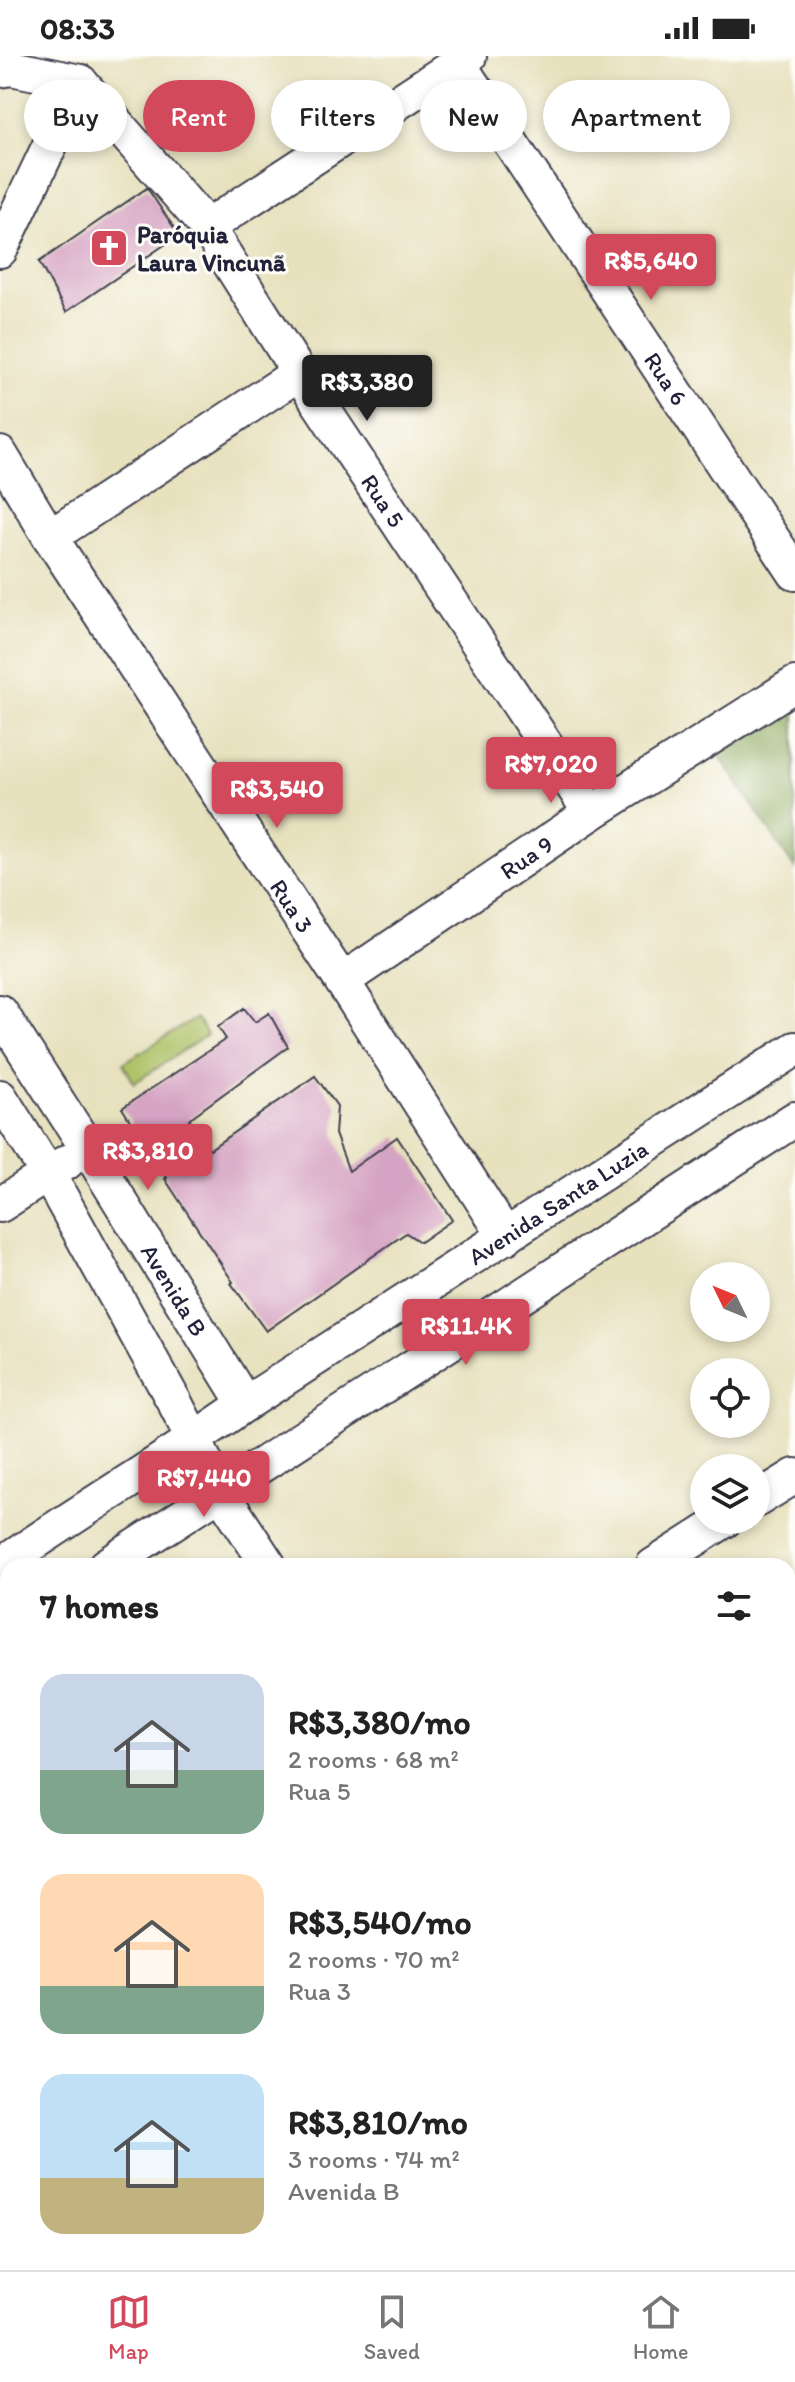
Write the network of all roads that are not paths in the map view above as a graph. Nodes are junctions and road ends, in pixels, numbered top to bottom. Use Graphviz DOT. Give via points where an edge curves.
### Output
graph roads {
  1 [pos="463,59"];
  2 [pos="0,70"];
  3 [pos="70,80"];
  4 [pos="127,136"];
  5 [pos="47,152"];
  6 [pos="207,227"];
  7 [pos="0,250"];
  8 [pos="299,373"];
  9 [pos="0,454"];
  10 [pos="50,537"];
  11 [pos="795,573"];
  12 [pos="795,684"];
  13 [pos="591,813"];
  14 [pos="342,981"];
  15 [pos="0,1012"];
  16 [pos="795,1049"];
  17 [pos="0,1097"];
  18 [pos="795,1119"];
  19 [pos="88,1149"];
  20 [pos="48,1174"];
  21 [pos="0,1205"];
  22 [pos="506,1237"];
  23 [pos="245,1404"];
  24 [pos="193,1441"];
  25 [pos="795,1476"];
  26 [pos="220,1491"];
  27 [pos="770,1491"];
  28 [pos="703,1534"];
  29 [pos="11,1558"];
  30 [pos="118,1558"];
  31 [pos="264,1558"];
  32 [pos="666,1558"];
  1 -- 6 [label="street"];
  1 -- 11 [label="street, Rua 6"];
  2 -- 3 [label="street"];
  4 -- 6 [label="street, Rua 5"];
  5 -- 7 [label="street"];
  6 -- 8 [label="street, Rua 5"];
  8 -- 10 [label="street"];
  8 -- 13 [label="street, Rua 5"];
  9 -- 10 [label="street, Rua 3"];
  10 -- 14 [label="street, Rua 3"];
  12 -- 13 [label="street, Rua 9"];
  13 -- 14 [label="street, Rua 9"];
  14 -- 22 [label="street, Rua 3"];
  15 -- 19 [label="street, Avenida B"];
  16 -- 22 [label="street, Avenida Santa Luzia"];
  17 -- 20 [label="street"];
  18 -- 26 [label="street"];
  19 -- 20 [label="street"];
  19 -- 23 [label="street, Avenida B"];
  20 -- 21 [label="street"];
  20 -- 24 [label="street"];
  22 -- 23 [label="street, Avenida Santa Luzia"];
  23 -- 24 [label="street, Avenida Santa Luzia"];
  24 -- 26 [label="street"];
  24 -- 29 [label="street, Avenida Santa Luzia"];
  25 -- 27 [label="street"];
  26 -- 30 [label="street"];
  26 -- 31 [label="street"];
  28 -- 32 [label="street"];
}
